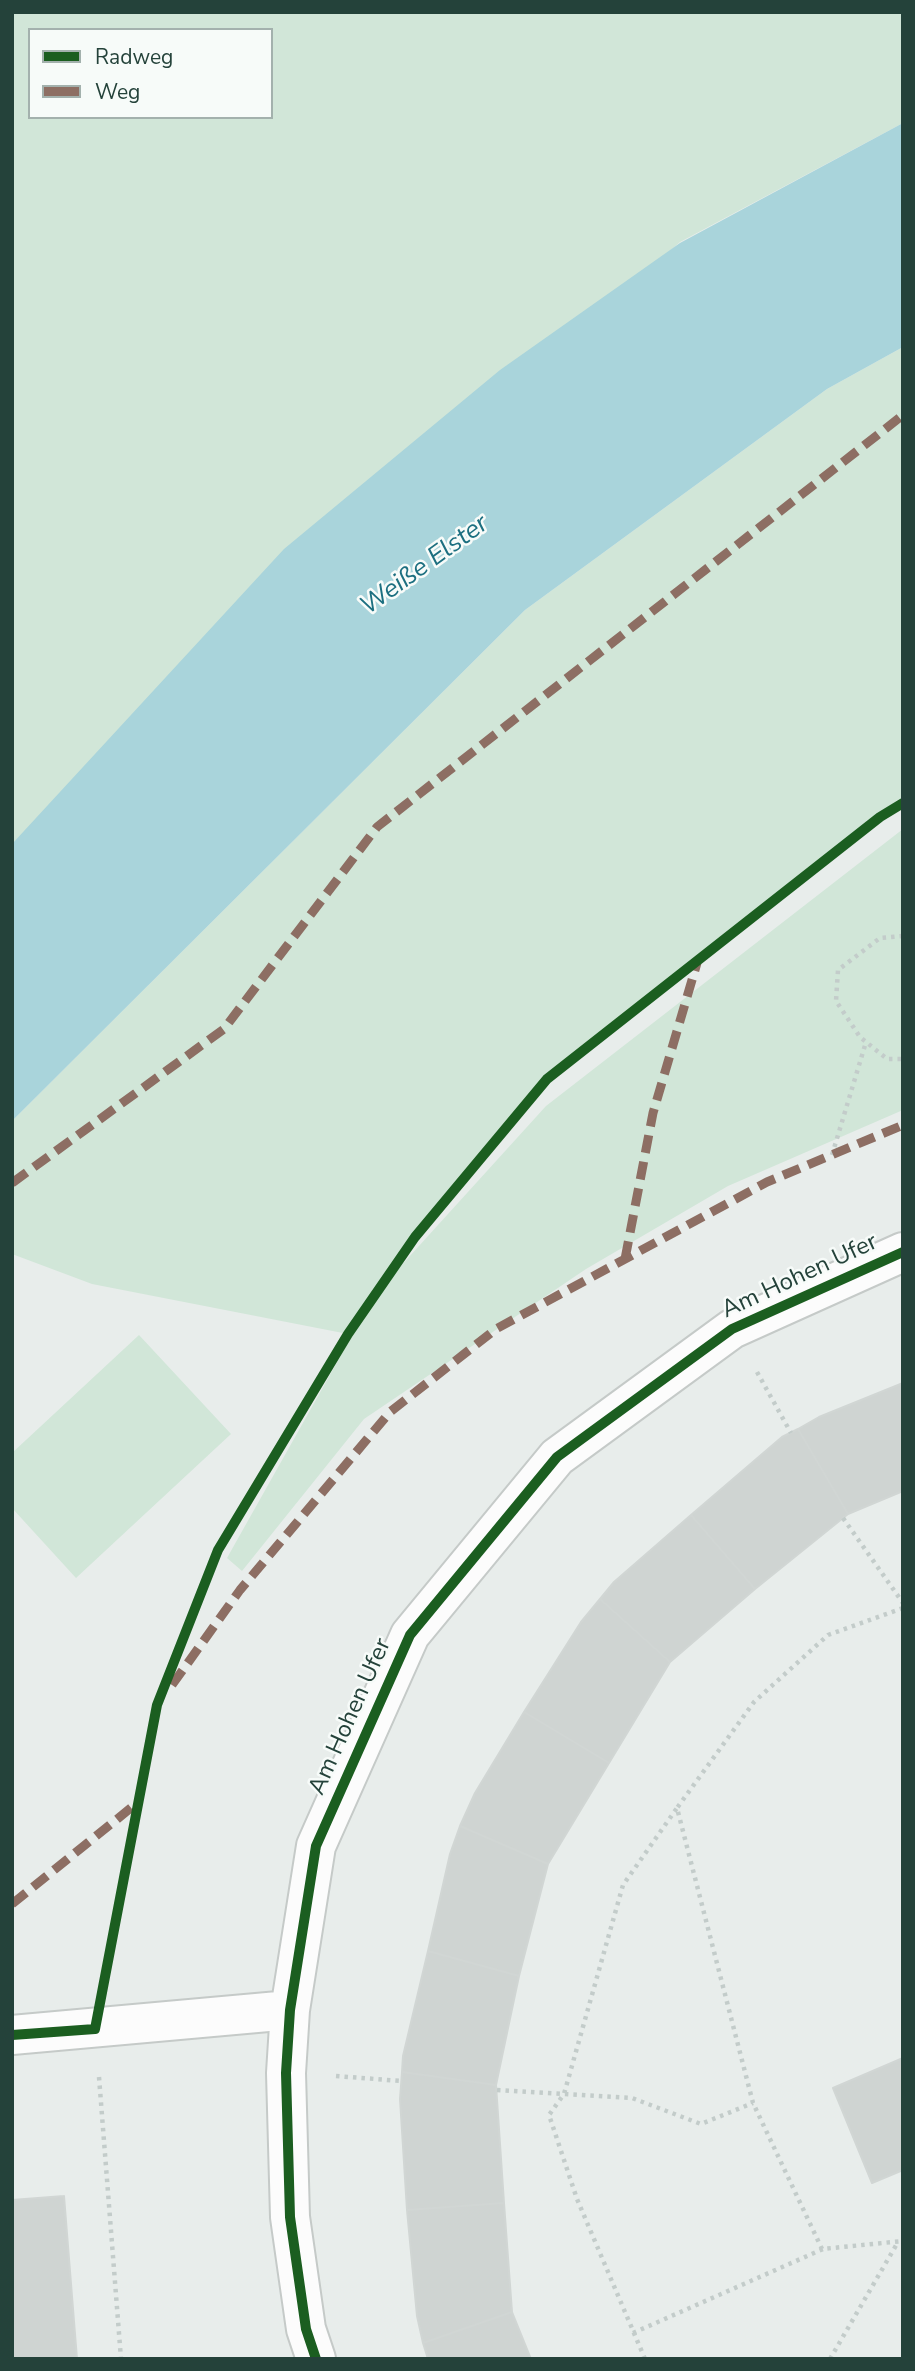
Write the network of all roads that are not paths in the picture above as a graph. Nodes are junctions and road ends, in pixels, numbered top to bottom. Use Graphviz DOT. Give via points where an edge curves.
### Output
graph roads {
  1 [pos="903,1252"];
  2 [pos="290,2010"];
  3 [pos="12,2035"];
  4 [pos="316,2359"];
  1 -- 2 [label="street, Am Hohen Ufer" via="732,1329 557,1457 410,1635 316,1846"];
  2 -- 3 [label="street"];
  2 -- 4 [label="street, Am Hohen Ufer" via="286,2073 290,2217 306,2329"];
}
